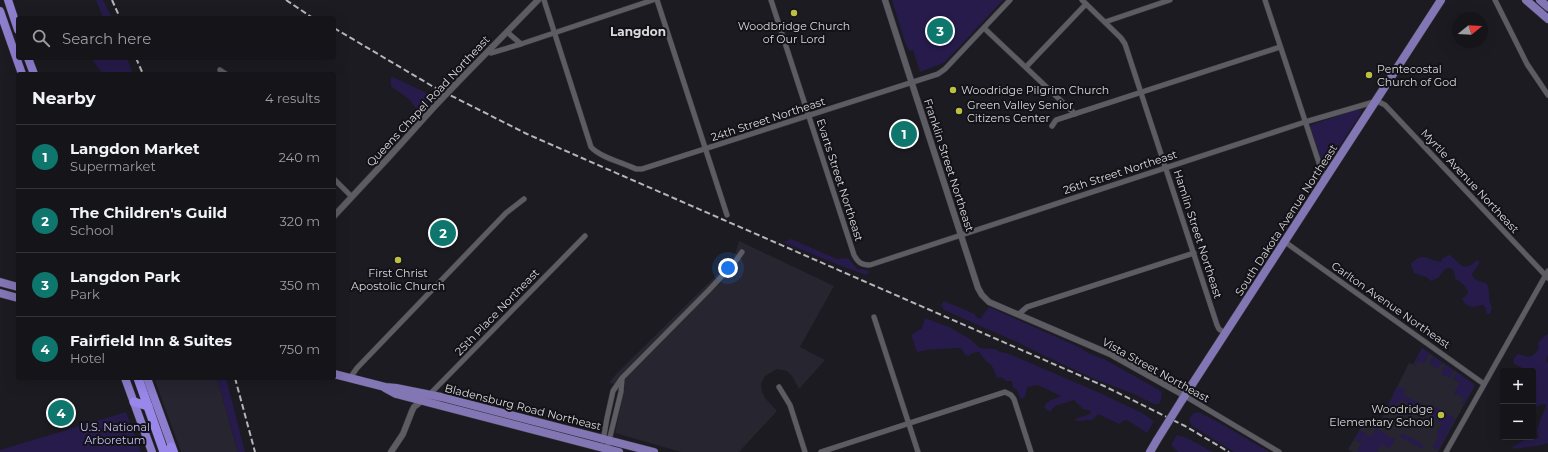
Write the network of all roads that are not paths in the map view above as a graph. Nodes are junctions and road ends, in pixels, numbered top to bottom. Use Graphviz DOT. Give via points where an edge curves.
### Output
graph roads {
  1 [pos="8,0"];
  2 [pos="538,0"];
  3 [pos="544,0"];
  4 [pos="653,0"];
  5 [pos="657,0"];
  6 [pos="771,0"];
  7 [pos="885,0"];
  8 [pos="1010,0"];
  9 [pos="1170,0"];
  10 [pos="1265,0"];
  11 [pos="1441,0"];
  12 [pos="1495,0"];
  13 [pos="1526,0"];
  14 [pos="1540,0"];
  15 [pos="1163,1"];
  16 [pos="1084,2"];
  17 [pos="1548,7"];
  18 [pos="0,11"];
  19 [pos="1548,19"];
  20 [pos="1105,22"];
  21 [pos="16,24"];
  22 [pos="984,28"];
  23 [pos="507,32"];
  24 [pos="555,32"];
  25 [pos="16,36"];
  26 [pos="10,38"];
  27 [pos="521,44"];
  28 [pos="1280,47"];
  29 [pos="491,53"];
  30 [pos="16,56"];
  31 [pos="17,60"];
  32 [pos="29,60"];
  33 [pos="1026,67"];
  34 [pos="220,70"];
  35 [pos="21,72"];
  36 [pos="33,72"];
  37 [pos="223,72"];
  38 [pos="912,82"];
  39 [pos="1141,92"];
  40 [pos="1548,95"];
  41 [pos="1377,101"];
  42 [pos="1075,114"];
  43 [pos="808,116"];
  44 [pos="1305,122"];
  45 [pos="1052,126"];
  46 [pos="706,150"];
  47 [pos="1166,168"];
  48 [pos="336,181"];
  49 [pos="1325,181"];
  50 [pos="352,197"];
  51 [pos="524,199"];
  52 [pos="336,214"];
  53 [pos="727,215"];
  54 [pos="961,235"];
  55 [pos="585,236"];
  56 [pos="1285,242"];
  57 [pos="742,252"];
  58 [pos="1194,253"];
  59 [pos="870,265"];
  60 [pos="1547,275"];
  61 [pos="0,282"];
  62 [pos="16,286"];
  63 [pos="0,293"];
  64 [pos="16,297"];
  65 [pos="1019,314"];
  66 [pos="874,317"];
  67 [pos="1226,334"];
  68 [pos="336,374"];
  69 [pos="350,378"];
  70 [pos="126,380"];
  71 [pos="139,380"];
  72 [pos="148,380"];
  73 [pos="1484,384"];
  74 [pos="385,387"];
  75 [pos="779,387"];
  76 [pos="430,394"];
  77 [pos="1183,398"];
  78 [pos="422,401"];
  79 [pos="134,402"];
  80 [pos="148,406"];
  81 [pos="523,423"];
  82 [pos="909,424"];
  83 [pos="605,444"];
  84 [pos="170,451"];
  85 [pos="152,452"];
  86 [pos="391,452"];
  87 [pos="619,452"];
  88 [pos="654,452"];
  89 [pos="805,452"];
  90 [pos="822,452"];
  91 [pos="918,452"];
  92 [pos="1032,452"];
  93 [pos="1150,452"];
  94 [pos="1280,452"];
  95 [pos="1446,452"];
  1 -- 21 [label="highway"];
  2 -- 23 [label="street, Queens Chapel Road Northeast"];
  3 -- 24 [label="street"];
  4 -- 24 [label="street"];
  5 -- 46 [label="street"];
  6 -- 43 [label="street, Evarts Street Northeast"];
  7 -- 38 [label="street, Franklin Street Northeast"];
  8 -- 22 [label="street"];
  9 -- 15 [label="street"];
  10 -- 28 [label="street"];
  11 -- 41 [label="main road, South Dakota Avenue Northeast"];
  12 -- 40 [label="street" via="1527,64"];
  13 -- 19 [label="main road"];
  14 -- 17 [label="main road"];
  15 -- 20 [label="street"];
  16 -- 20 [label="street, Hamlin Street Northeast"];
  16 -- 33 [label="street"];
  18 -- 26 [label="highway"];
  20 -- 39 [label="street, Hamlin Street Northeast" via="1125,44"];
  22 -- 33 [label="street"];
  22 -- 38 [label="street, 24th Street Northeast" via="941,73"];
  23 -- 27 [label="street"];
  23 -- 50 [label="street, Queens Chapel Road Northeast, bridge"];
  24 -- 27 [label="street"];
  24 -- 46 [label="street, 24th Street Northeast" via="594,151 642,170"];
  25 -- 26 [label="highway"];
  26 -- 30 [label="highway"];
  27 -- 29 [label="street"];
  28 -- 39 [label="street"];
  28 -- 44 [label="street"];
  31 -- 35 [label="highway"];
  32 -- 36 [label="highway"];
  33 -- 42 [label="street"];
  34 -- 37 [label="street"];
  38 -- 43 [label="street, 24th Street Northeast"];
  38 -- 54 [label="street, Franklin Street Northeast"];
  39 -- 42 [label="street"];
  39 -- 47 [label="street, Hamlin Street Northeast"];
  41 -- 44 [label="street, 26th Street Northeast"];
  41 -- 49 [label="main road, South Dakota Avenue Northeast"];
  41 -- 60 [label="street, Myrtle Avenue Northeast" via="1385,105"];
  42 -- 45 [label="street" via="1056,120"];
  43 -- 46 [label="street, 24th Street Northeast"];
  43 -- 59 [label="street, Evarts Street Northeast" via="854,255 859,262"];
  44 -- 47 [label="street, 26th Street Northeast"];
  44 -- 49 [label="street"];
  46 -- 53 [label="street"];
  47 -- 54 [label="street, 26th Street Northeast"];
  47 -- 58 [label="street, Hamlin Street Northeast"];
  48 -- 50 [label="street"];
  49 -- 56 [label="main road, South Dakota Avenue Northeast"];
  50 -- 52 [label="street, Queens Chapel Road Northeast"];
  51 -- 69 [label="street" via="506,213"];
  54 -- 59 [label="street, 26th Street Northeast"];
  54 -- 65 [label="street, Franklin Street Northeast" via="982,295 989,302"];
  55 -- 76 [label="street, 25th Place Northeast"];
  56 -- 67 [label="main road, South Dakota Avenue Northeast"];
  56 -- 73 [label="street, Carlton Avenue Northeast"];
  57 -- 83 [label="street" via="622,378 621,392"];
  58 -- 65 [label="street" via="1024,308"];
  58 -- 67 [label="street, Hamlin Street Northeast" via="1217,325"];
  60 -- 73 [label="street"];
  61 -- 62 [label="main road"];
  63 -- 64 [label="main road"];
  65 -- 77 [label="street, Vista Street Northeast" via="1110,354"];
  66 -- 82 [label="street"];
  67 -- 77 [label="main road, South Dakota Avenue Northeast"];
  68 -- 69 [label="main road, Bladensburg Road Northeast"];
  69 -- 74 [label="main road, Bladensburg Road Northeast"];
  70 -- 79 [label="highway"];
  71 -- 80 [label="highway"];
  72 -- 84 [label="highway"];
  73 -- 95 [label="street"];
  74 -- 76 [label="main road, Bladensburg Road Northeast"];
  74 -- 78 [label="main road, Bladensburg Road Northeast" via="396,394"];
  75 -- 89 [label="street" via="790,405"];
  76 -- 78 [label="street, 25th Place Northeast"];
  76 -- 81 [label="main road, Bladensburg Road Northeast"];
  77 -- 93 [label="main road, South Dakota Avenue Northeast, bridge"];
  77 -- 94 [label="street, Vista Street Northeast"];
  78 -- 81 [label="main road, Bladensburg Road Northeast"];
  78 -- 86 [label="street, 25th Place Northeast" via="412,411 403,434"];
  79 -- 80 [label="highway"];
  79 -- 85 [label="highway"];
  80 -- 84 [label="highway"];
  81 -- 83 [label="main road, Bladensburg Road Northeast"];
  82 -- 90 [label="street"];
  82 -- 91 [label="street"];
  82 -- 92 [label="street" via="1007,392 1014,399"];
  83 -- 87 [label="main road, Bladensburg Road Northeast"];
  83 -- 88 [label="main road, Bladensburg Road Northeast"];
}
